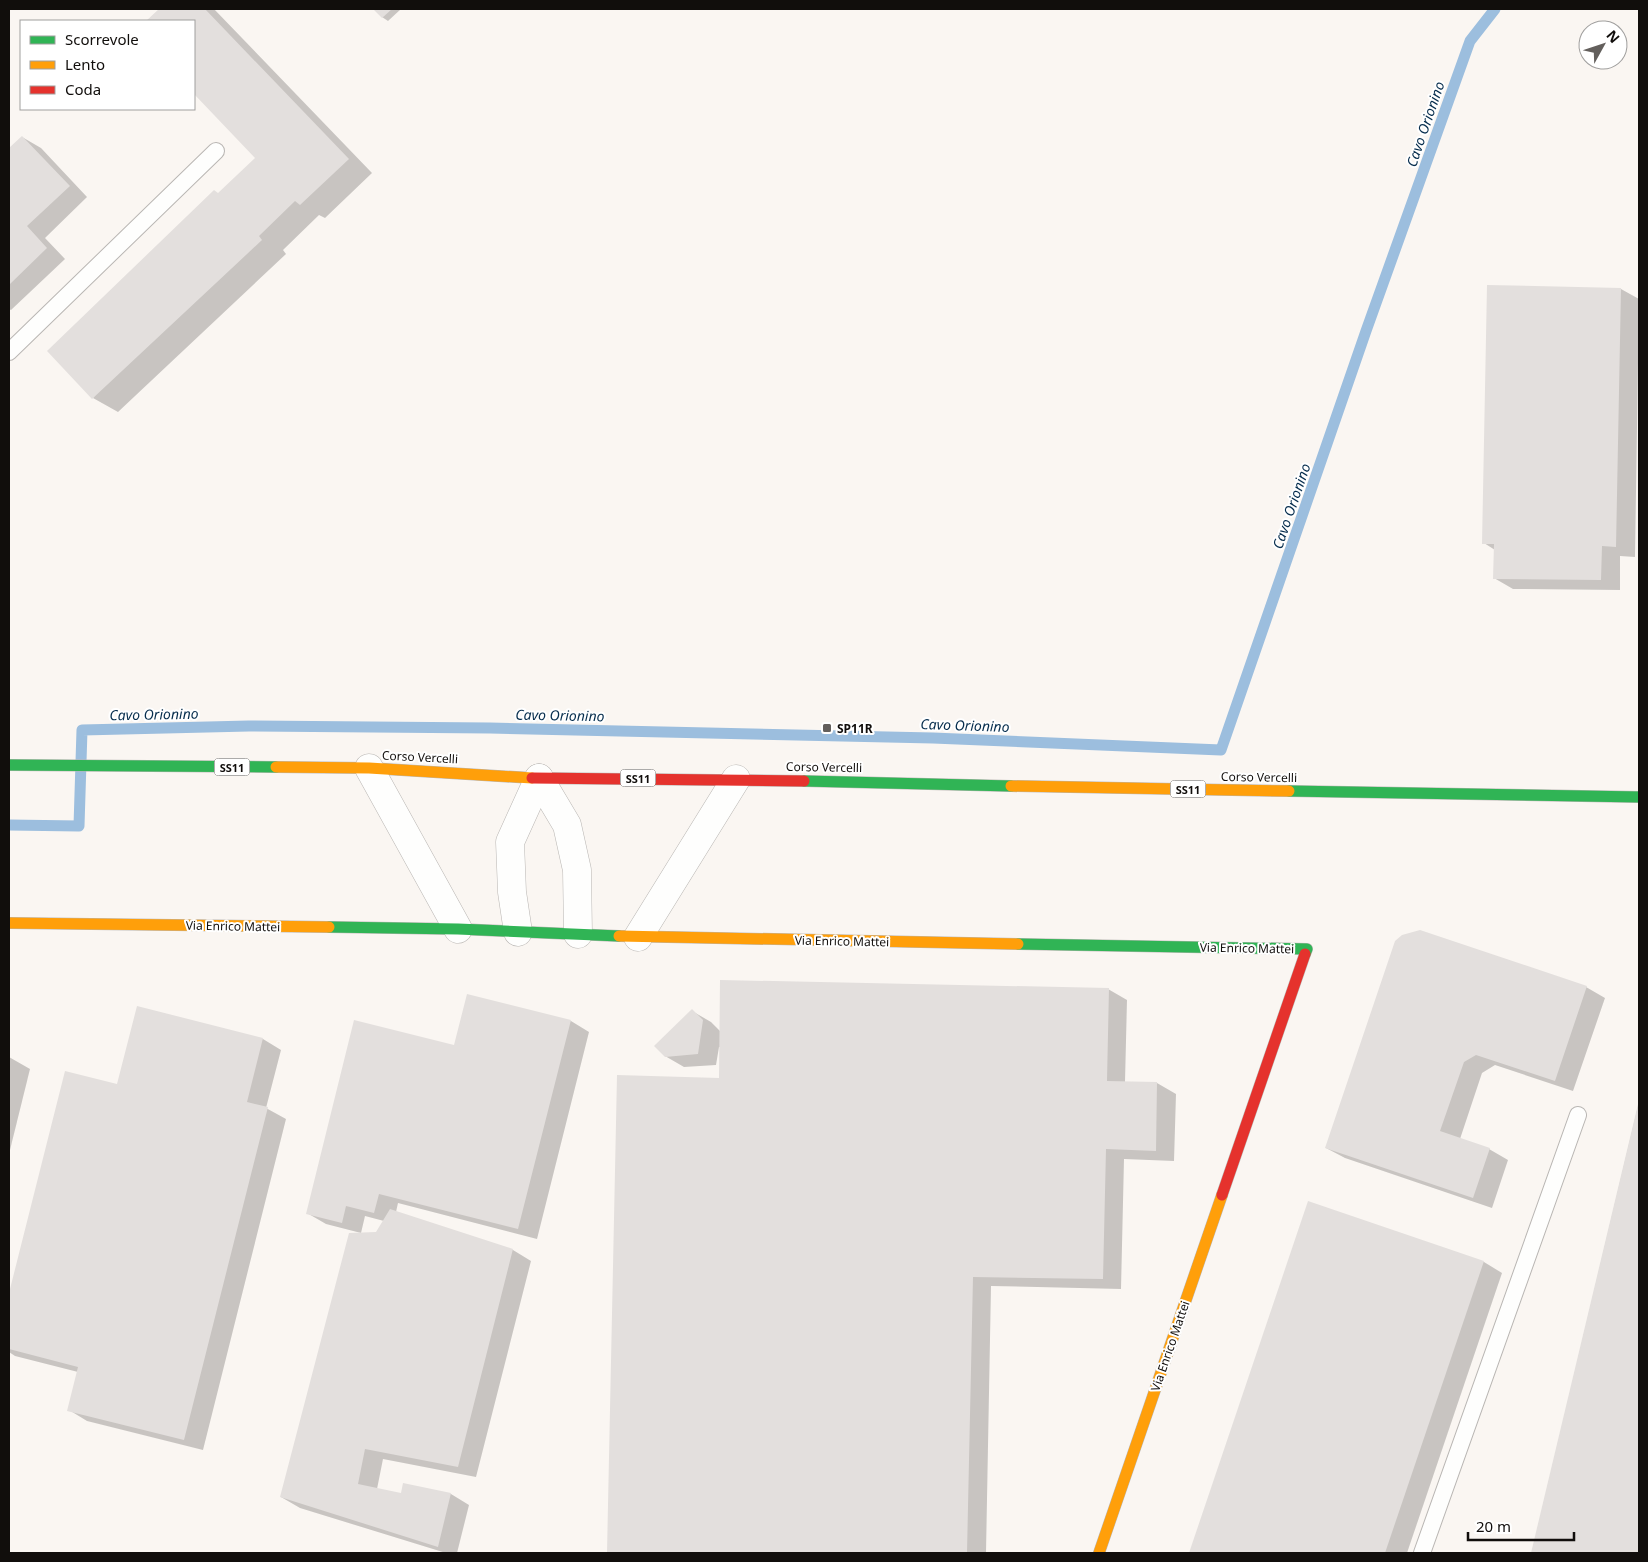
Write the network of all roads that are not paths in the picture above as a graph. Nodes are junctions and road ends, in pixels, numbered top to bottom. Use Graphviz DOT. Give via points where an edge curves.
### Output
graph roads {
  1 [pos="216,151"];
  2 [pos="9,352"];
  3 [pos="9,765"];
  4 [pos="368,768"];
  5 [pos="539,778"];
  6 [pos="736,779"];
  7 [pos="1639,797"];
  8 [pos="9,923"];
  9 [pos="458,930"];
  10 [pos="518,932"];
  11 [pos="578,934"];
  12 [pos="638,937"];
  13 [pos="1578,1115"];
  14 [pos="1099,1553"];
  15 [pos="1422,1553"];
  1 -- 2 [label="lane"];
  3 -- 4 [label="street, Corso Vercelli / SS11"];
  4 -- 5 [label="street, Corso Vercelli / SS11"];
  4 -- 9 [label="street"];
  5 -- 6 [label="street, Corso Vercelli / SS11"];
  5 -- 10 [label="street" via="510,842"];
  5 -- 11 [label="street" via="567,825 577,870"];
  6 -- 7 [label="street, Corso Vercelli / SS11"];
  6 -- 12 [label="street"];
  8 -- 9 [label="street, Via Enrico Mattei"];
  9 -- 10 [label="street, Via Enrico Mattei"];
  10 -- 11 [label="street, Via Enrico Mattei"];
  11 -- 12 [label="street, Via Enrico Mattei"];
  12 -- 14 [label="street, Via Enrico Mattei" via="1307,949"];
  13 -- 15 [label="lane"];
}
